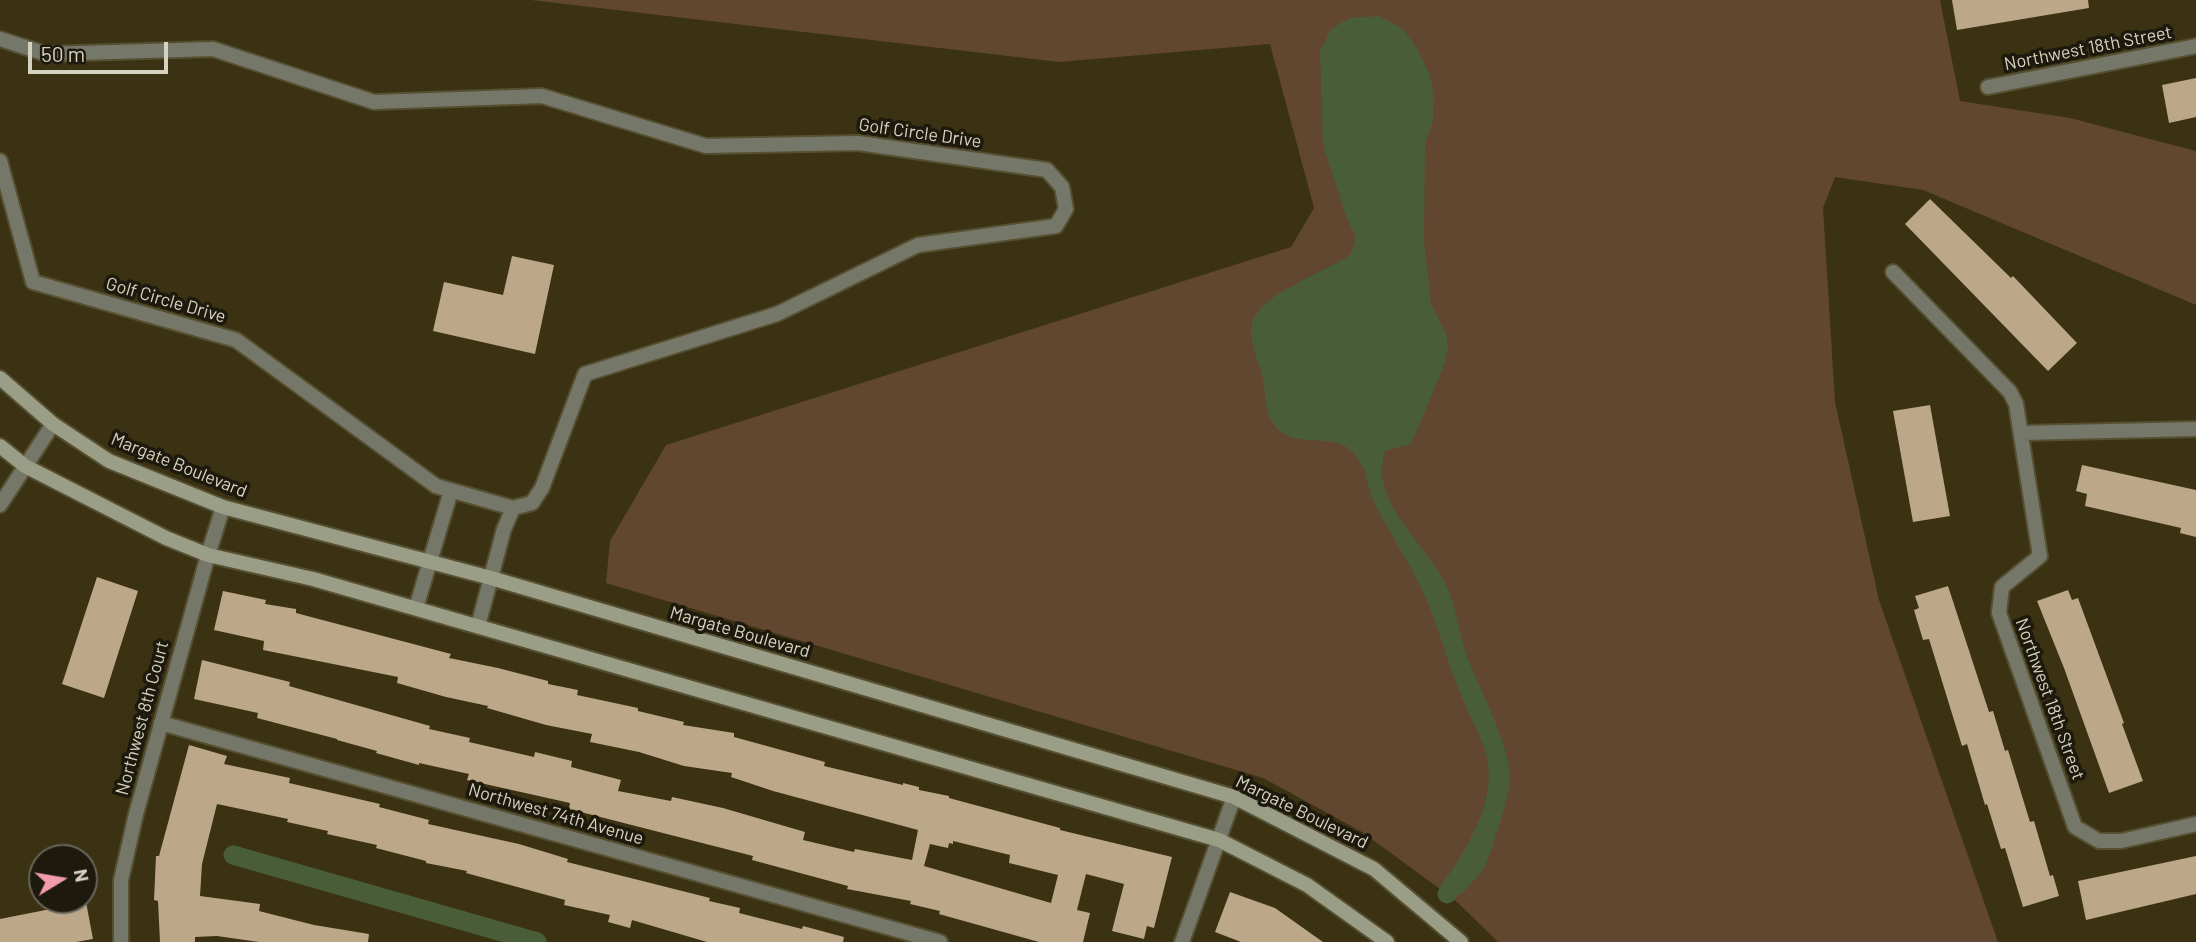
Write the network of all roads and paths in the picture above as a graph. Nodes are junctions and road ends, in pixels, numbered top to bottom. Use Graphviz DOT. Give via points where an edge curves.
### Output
graph roads {
  1 [pos="0,39"];
  2 [pos="2196,46"];
  3 [pos="1988,87"];
  4 [pos="0,161"];
  5 [pos="1893,272"];
  6 [pos="0,378"];
  7 [pos="53,425"];
  8 [pos="2196,429"];
  9 [pos="2022,433"];
  10 [pos="0,446"];
  11 [pos="25,467"];
  12 [pos="451,491"];
  13 [pos="0,505"];
  14 [pos="223,507"];
  15 [pos="513,508"];
  16 [pos="208,555"];
  17 [pos="431,562"];
  18 [pos="491,578"];
  19 [pos="416,608"];
  20 [pos="478,625"];
  21 [pos="161,723"];
  22 [pos="1234,797"];
  23 [pos="2196,824"];
  24 [pos="1219,840"];
  25 [pos="121,942"];
  26 [pos="940,942"];
  27 [pos="1182,942"];
  28 [pos="1387,942"];
  29 [pos="1461,942"];
  1 -- 15 [label="street, Golf Circle Drive" via="46,54 213,49 374,102 542,96 706,146 858,143 1047,170 1062,187 1066,209 1056,226 918,245 777,314 585,374 542,488 532,503"];
  2 -- 3 [label="street, Northwest 18th Street"];
  4 -- 12 [label="street, Golf Circle Drive" via="33,282 236,340 436,486"];
  5 -- 9 [label="street, Northwest 18th Street" via="2010,392"];
  6 -- 7 [label="street, Margate Boulevard"];
  7 -- 11 [label="street"];
  7 -- 14 [label="street, Margate Boulevard" via="109,461"];
  8 -- 9 [label="street"];
  9 -- 23 [label="street, Northwest 18th Street" via="2040,556 2002,587 1999,612 2075,827 2099,841 2121,841"];
  10 -- 11 [label="street"];
  11 -- 13 [label="street"];
  11 -- 16 [label="street"];
  12 -- 15 [label="street, Golf Circle Drive"];
  12 -- 17 [label="street"];
  14 -- 16 [label="street, Northwest 8th Court"];
  14 -- 17 [label="street, Margate Boulevard"];
  15 -- 18 [label="street"];
  16 -- 19 [label="street" via="301,575"];
  16 -- 21 [label="street, Northwest 8th Court"];
  17 -- 18 [label="street, Margate Boulevard"];
  17 -- 19 [label="street"];
  18 -- 20 [label="street"];
  18 -- 22 [label="street, Margate Boulevard"];
  19 -- 20 [label="street"];
  20 -- 24 [label="street"];
  21 -- 25 [label="street, Northwest 8th Court" via="121,880"];
  21 -- 26 [label="street, Northwest 74th Avenue"];
  22 -- 24 [label="street"];
  22 -- 29 [label="street, Margate Boulevard" via="1374,869"];
  24 -- 27 [label="street"];
  24 -- 28 [label="street" via="1307,885"];
}
